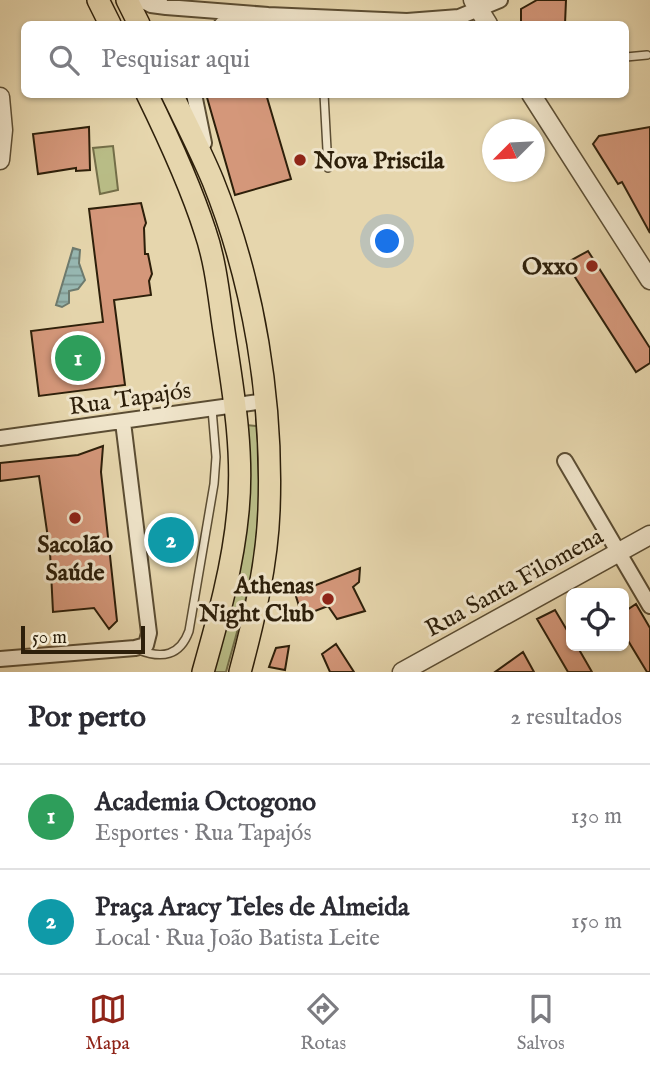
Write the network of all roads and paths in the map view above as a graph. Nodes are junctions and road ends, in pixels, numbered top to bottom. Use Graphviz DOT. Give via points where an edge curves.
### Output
graph roads {
  1 [pos="98,0"];
  2 [pos="127,0"];
  3 [pos="141,0"];
  4 [pos="500,0"];
  5 [pos="480,12"];
  6 [pos="268,15"];
  7 [pos="108,21"];
  8 [pos="138,21"];
  9 [pos="230,21"];
  10 [pos="324,21"];
  11 [pos="647,55"];
  12 [pos="629,57"];
  13 [pos="0,97"];
  14 [pos="149,98"];
  15 [pos="174,98"];
  16 [pos="195,98"];
  17 [pos="324,98"];
  18 [pos="534,98"];
  19 [pos="0,160"];
  20 [pos="328,168"];
  21 [pos="213,182"];
  22 [pos="650,280"];
  23 [pos="265,401"];
  24 [pos="234,406"];
  25 [pos="212,409"];
  26 [pos="123,422"];
  27 [pos="0,438"];
  28 [pos="565,461"];
  29 [pos="650,535"];
  30 [pos="618,552"];
  31 [pos="650,606"];
  32 [pos="135,648"];
  33 [pos="0,659"];
  34 [pos="204,672"];
  35 [pos="240,672"];
  36 [pos="402,672"];
  1 -- 7 [label="main road"];
  2 -- 8 [label="main road"];
  3 -- 6 [label="street" via="166,7"];
  4 -- 5 [label="street"];
  5 -- 10 [label="street" via="436,20"];
  6 -- 9 [label="street"];
  6 -- 10 [label="street"];
  11 -- 12 [label="lane"];
  13 -- 19 [label="street"];
  14 -- 24 [label="main road" via="206,234"];
  15 -- 21 [label="main road"];
  16 -- 21 [label="street"];
  17 -- 20 [label="lane"];
  18 -- 22 [label="street"];
  21 -- 23 [label="main road" via="253,309"];
  23 -- 24 [label="street, Rua Tapajós"];
  23 -- 35 [label="main road" via="269,512 256,604"];
  24 -- 25 [label="street, Rua Tapajós"];
  24 -- 34 [label="main road" via="238,511 227,581"];
  25 -- 26 [label="street, Rua Tapajós"];
  25 -- 32 [label="lane" via="214,484 189,631 180,646 164,655"];
  26 -- 27 [label="street, Rua Tapajós"];
  26 -- 32 [label="street" via="149,633 146,645"];
  28 -- 30 [label="street"];
  29 -- 30 [label="street, Rua Santa Filomena"];
  30 -- 31 [label="street"];
  30 -- 36 [label="street, Rua Santa Filomena"];
  32 -- 33 [label="street"];
}
